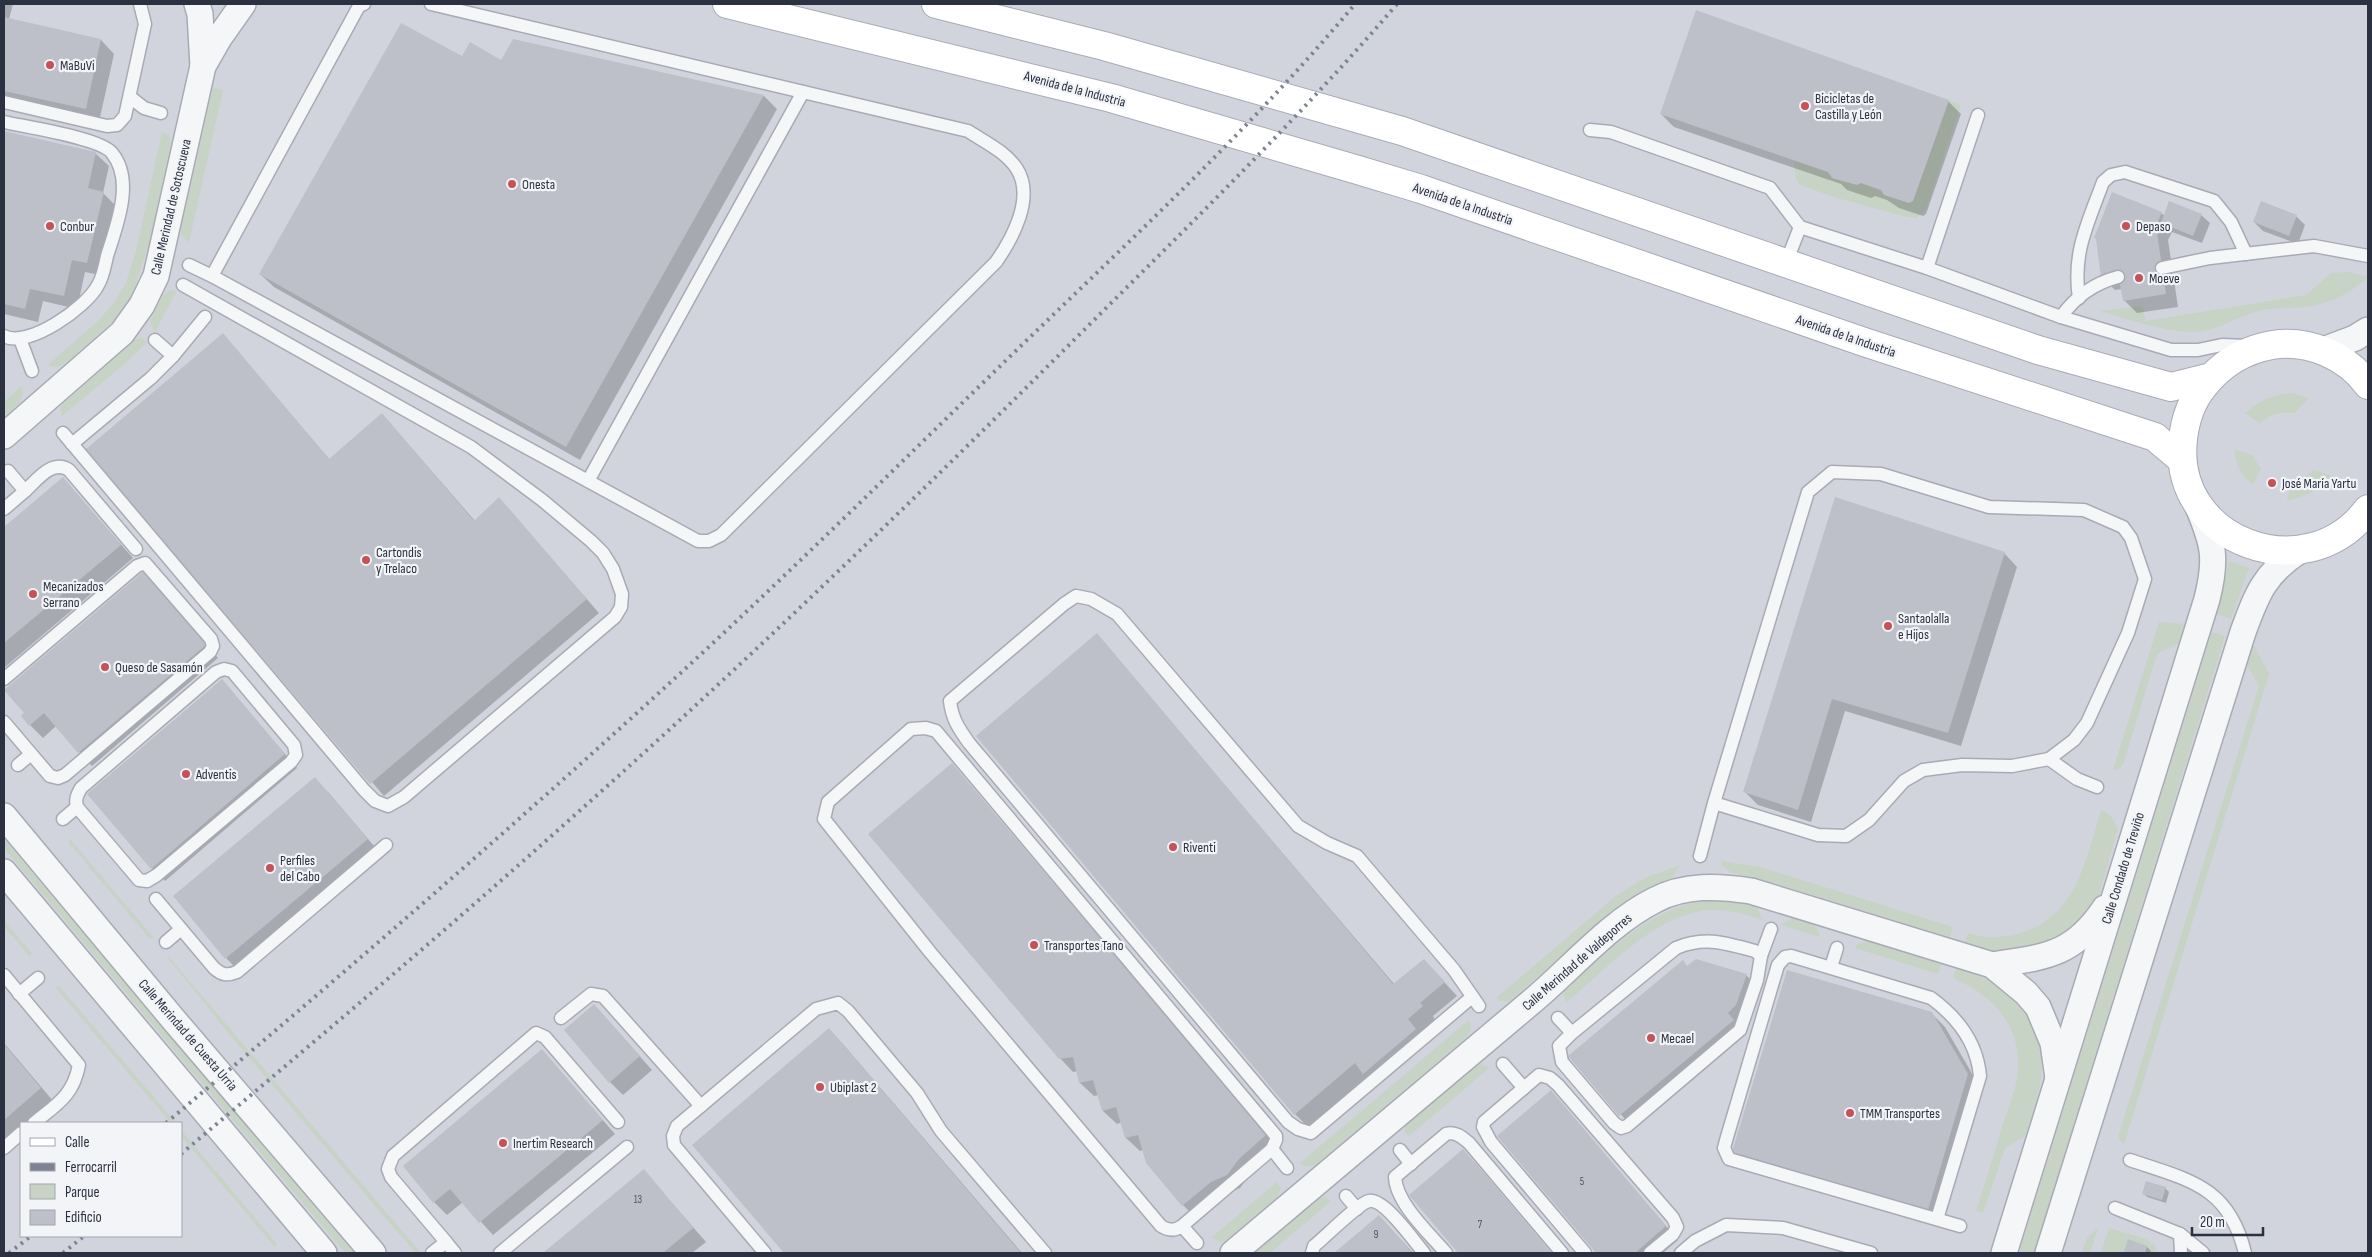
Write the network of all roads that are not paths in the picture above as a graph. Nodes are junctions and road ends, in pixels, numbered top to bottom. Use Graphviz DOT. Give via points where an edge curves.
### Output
graph roads {
  1 [pos="140,4"];
  2 [pos="197,4"];
  3 [pos="243,4"];
  4 [pos="364,4"];
  5 [pos="431,4"];
  6 [pos="727,4"];
  7 [pos="936,4"];
  8 [pos="202,66"];
  9 [pos="804,92"];
  10 [pos="130,98"];
  11 [pos="4,102"];
  12 [pos="161,113"];
  13 [pos="1978,115"];
  14 [pos="4,122"];
  15 [pos="1590,130"];
  16 [pos="1800,226"];
  17 [pos="2246,254"];
  18 [pos="2368,256"];
  19 [pos="1786,263"];
  20 [pos="189,265"];
  21 [pos="1927,268"];
  22 [pos="2162,268"];
  23 [pos="212,276"];
  24 [pos="2118,277"];
  25 [pos="183,285"];
  26 [pos="2079,298"];
  27 [pos="205,317"];
  28 [pos="2061,317"];
  29 [pos="2368,330"];
  30 [pos="4,336"];
  31 [pos="20,339"];
  32 [pos="155,340"];
  33 [pos="2260,347"];
  34 [pos="2323,350"];
  35 [pos="173,356"];
  36 [pos="32,371"];
  37 [pos="2211,377"];
  38 [pos="2368,385"];
  39 [pos="63,433"];
  40 [pos="4,436"];
  41 [pos="72,444"];
  42 [pos="8,471"];
  43 [pos="2185,471"];
  44 [pos="588,481"];
  45 [pos="25,491"];
  46 [pos="4,509"];
  47 [pos="2365,517"];
  48 [pos="136,549"];
  49 [pos="2299,551"];
  50 [pos="4,679"];
  51 [pos="4,722"];
  52 [pos="31,754"];
  53 [pos="2049,759"];
  54 [pos="18,765"];
  55 [pos="2097,787"];
  56 [pos="1714,803"];
  57 [pos="77,807"];
  58 [pos="4,816"];
  59 [pos="63,819"];
  60 [pos="386,845"];
  61 [pos="1700,856"];
  62 [pos="4,872"];
  63 [pos="2116,892"];
  64 [pos="156,900"];
  65 [pos="181,929"];
  66 [pos="1771,929"];
  67 [pos="166,942"];
  68 [pos="1836,948"];
  69 [pos="1761,956"];
  70 [pos="1992,965"];
  71 [pos="1831,967"];
  72 [pos="4,975"];
  73 [pos="38,978"];
  74 [pos="20,994"];
  75 [pos="1476,1002"];
  76 [pos="561,1018"];
  77 [pos="1558,1018"];
  78 [pos="1572,1034"];
  79 [pos="1503,1064"];
  80 [pos="2058,1078"];
  81 [pos="1524,1088"];
  82 [pos="701,1106"];
  83 [pos="35,1122"];
  84 [pos="618,1122"];
  85 [pos="20,1134"];
  86 [pos="628,1147"];
  87 [pos="4,1148"];
  88 [pos="1272,1149"];
  89 [pos="1400,1150"];
  90 [pos="2130,1160"];
  91 [pos="1411,1164"];
  92 [pos="1287,1168"];
  93 [pos="1346,1196"];
  94 [pos="2115,1208"];
  95 [pos="1357,1209"];
  96 [pos="1938,1219"];
  97 [pos="1182,1226"];
  98 [pos="1960,1226"];
  99 [pos="2181,1235"];
  100 [pos="446,1242"];
  101 [pos="1196,1244"];
  102 [pos="324,1253"];
  103 [pos="374,1253"];
  104 [pos="432,1253"];
  105 [pos="456,1253"];
  106 [pos="500,1253"];
  107 [pos="765,1253"];
  108 [pos="1045,1253"];
  109 [pos="1233,1253"];
  110 [pos="1312,1253"];
  111 [pos="1424,1253"];
  112 [pos="1446,1253"];
  113 [pos="1562,1253"];
  114 [pos="1585,1253"];
  115 [pos="1650,1253"];
  116 [pos="1681,1253"];
  117 [pos="1871,1253"];
  118 [pos="2004,1253"];
  119 [pos="2048,1253"];
  120 [pos="2181,1253"];
  121 [pos="2190,1253"];
  122 [pos="2203,1253"];
  123 [pos="2245,1253"];
  1 -- 10 [label="lane" via="145,24"];
  2 -- 8 [label="street, Calle Merindad de Sotoscueva"];
  3 -- 8 [label="street, Calle Merindad de Sotoscueva"];
  4 -- 23 [label="lane" via="360,6"];
  5 -- 9 [label="lane"];
  6 -- 43 [label="main road, Avenida de la Industria" via="1111,98 1421,189 1864,342 2137,431 2155,438"];
  7 -- 19 [label="main road" via="1104,46 1393,128"];
  8 -- 40 [label="street, Calle Merindad de Sotoscueva" via="162,253 149,293 122,333"];
  9 -- 44 [label="lane"];
  9 -- 44 [label="lane" via="968,131 998,150 1017,169 1023,190 1020,215 1011,240 996,262 721,535 709,541 698,541"];
  10 -- 11 [label="lane" via="125,116 117,125 107,126"];
  10 -- 12 [label="lane" via="144,108"];
  13 -- 21 [label="lane"];
  14 -- 31 [label="lane" via="98,143 112,153 122,176 122,207 98,285 83,304 48,328"];
  15 -- 16 [label="lane" via="1611,132 1770,188"];
  16 -- 19 [label="lane"];
  16 -- 21 [label="lane"];
  17 -- 18 [label="lane" via="2314,246"];
  17 -- 22 [label="lane"];
  17 -- 26 [label="lane" via="2231,222 2214,201 2125,172 2111,175 2103,182 2080,242 2075,276"];
  19 -- 37 [label="main road" via="2005,339 2126,376 2171,387"];
  20 -- 23 [label="lane"];
  21 -- 28 [label="lane"];
  23 -- 44 [label="lane"];
  24 -- 26 [label="lane" via="2101,281"];
  25 -- 41 [label="lane" via="471,447 542,500 591,541 613,569 622,594 621,607 615,617 404,797 388,806 375,801 364,790"];
  26 -- 28 [label="lane"];
  27 -- 35 [label="lane"];
  28 -- 33 [label="lane" via="2171,350"];
  29 -- 34 [label="street"];
  30 -- 31 [label="lane" via="10,340"];
  31 -- 36 [label="lane"];
  32 -- 35 [label="lane"];
  33 -- 34 [label="main road" via="2297,344"];
  33 -- 37 [label="main road" via="2234,358"];
  34 -- 38 [label="main road" via="2359,373"];
  35 -- 41 [label="lane"];
  37 -- 43 [label="main road" via="2198,392 2184,429"];
  39 -- 41 [label="lane"];
  42 -- 45 [label="lane"];
  43 -- 49 [label="main road" via="2202,507 2225,532 2262,548"];
  43 -- 63 [label="street, Calle Condado de Treviño" via="2209,534 2214,556 2213,576"];
  45 -- 46 [label="lane"];
  45 -- 48 [label="lane" via="54,466 62,466 69,470"];
  47 -- 49 [label="main road" via="2343,534 2319,546"];
  49 -- 119 [label="street" via="2278,564 2267,577 2242,632"];
  50 -- 52 [label="lane" via="137,566 145,563 211,639 213,646 210,652 65,775 58,778 50,776"];
  51 -- 52 [label="lane"];
  52 -- 54 [label="lane"];
  53 -- 55 [label="lane" via="2076,779"];
  53 -- 56 [label="lane" via="2012,766 1962,764 1924,770 1904,782 1869,820 1846,836 1818,835"];
  53 -- 56 [label="lane" via="2074,740 2087,723 2128,633 2144,578 2131,538 2123,526 2084,510 1989,507 1881,474 1832,472 1808,492"];
  56 -- 61 [label="lane"];
  57 -- 57 [label="lane" via="81,788 216,672 224,669 232,671 294,745 296,755 291,762 157,876 147,881 139,880"];
  57 -- 59 [label="lane"];
  58 -- 103 [label="street, Calle Merindad de Cuesta Urria" via="173,1020"];
  60 -- 65 [label="lane" via="230,975 214,968"];
  62 -- 102 [label="street"];
  63 -- 70 [label="street, Calle Merindad de Valdeporres" via="2091,930 2072,945 2042,956"];
  63 -- 80 [label="street, Calle Condado de Treviño"];
  64 -- 65 [label="lane"];
  65 -- 67 [label="lane"];
  66 -- 69 [label="lane"];
  68 -- 71 [label="lane"];
  69 -- 78 [label="lane" via="1755,951 1703,940 1676,948"];
  69 -- 78 [label="lane" via="1757,980 1740,1030 1627,1126 1621,1128 1614,1123 1562,1062 1559,1046"];
  70 -- 80 [label="street, Calle Merindad de Valdeporres" via="2038,1007 2053,1042"];
  70 -- 109 [label="street, Calle Merindad de Valdeporres" via="1751,890 1683,889 1655,900 1618,925 1539,996"];
  71 -- 96 [label="lane" via="1931,998 1960,1025 1973,1047 1980,1076"];
  71 -- 96 [label="lane" via="1791,956 1785,957 1778,965 1724,1148 1728,1159"];
  72 -- 74 [label="lane"];
  73 -- 74 [label="lane"];
  74 -- 83 [label="lane" via="79,1065 76,1082 67,1096"];
  75 -- 75 [label="lane" via="1454,970 1357,856 1298,826 1117,614 1091,599 1076,596 1064,604 950,701 956,726 969,743 1288,1122 1298,1129 1311,1133"];
  76 -- 82 [label="lane" via="591,994 603,996"];
  77 -- 78 [label="lane"];
  79 -- 81 [label="lane"];
  80 -- 118 [label="street, Calle Condado de Treviño"];
  81 -- 114 [label="lane" via="1484,1122 1486,1135"];
  81 -- 115 [label="lane" via="1539,1076 1550,1078 1673,1218 1677,1227"];
  82 -- 107 [label="lane" via="677,1126 672,1136 674,1145"];
  82 -- 108 [label="lane" via="816,1009 838,1003 917,1093 941,1131"];
  84 -- 100 [label="lane" via="545,1037 536,1033 393,1156 388,1169 391,1177"];
  85 -- 87 [label="lane"];
  86 -- 106 [label="lane"];
  88 -- 92 [label="lane"];
  88 -- 97 [label="lane"];
  88 -- 97 [label="lane" via="1276,1140 1271,1129 936,731 911,729 828,802 824,819 930,952 1161,1226 1176,1230"];
  89 -- 91 [label="lane"];
  90 -- 123 [label="lane" via="2194,1183 2215,1196 2231,1214 2241,1234"];
  91 -- 112 [label="lane" via="1394,1178 1395,1188 1402,1201"];
  91 -- 113 [label="lane" via="1446,1134 1451,1132 1461,1136 1470,1142"];
  93 -- 95 [label="lane"];
  94 -- 99 [label="lane"];
  95 -- 110 [label="lane" via="1314,1246"];
  95 -- 111 [label="lane" via="1367,1201 1375,1201 1386,1208"];
  96 -- 98 [label="lane"];
  97 -- 101 [label="lane"];
  99 -- 120 [label="lane"];
  99 -- 121 [label="lane"];
  99 -- 122 [label="lane"];
  100 -- 104 [label="lane"];
  100 -- 105 [label="lane"];
  116 -- 117 [label="lane" via="1695,1241 1726,1225 1783,1228"];
}
